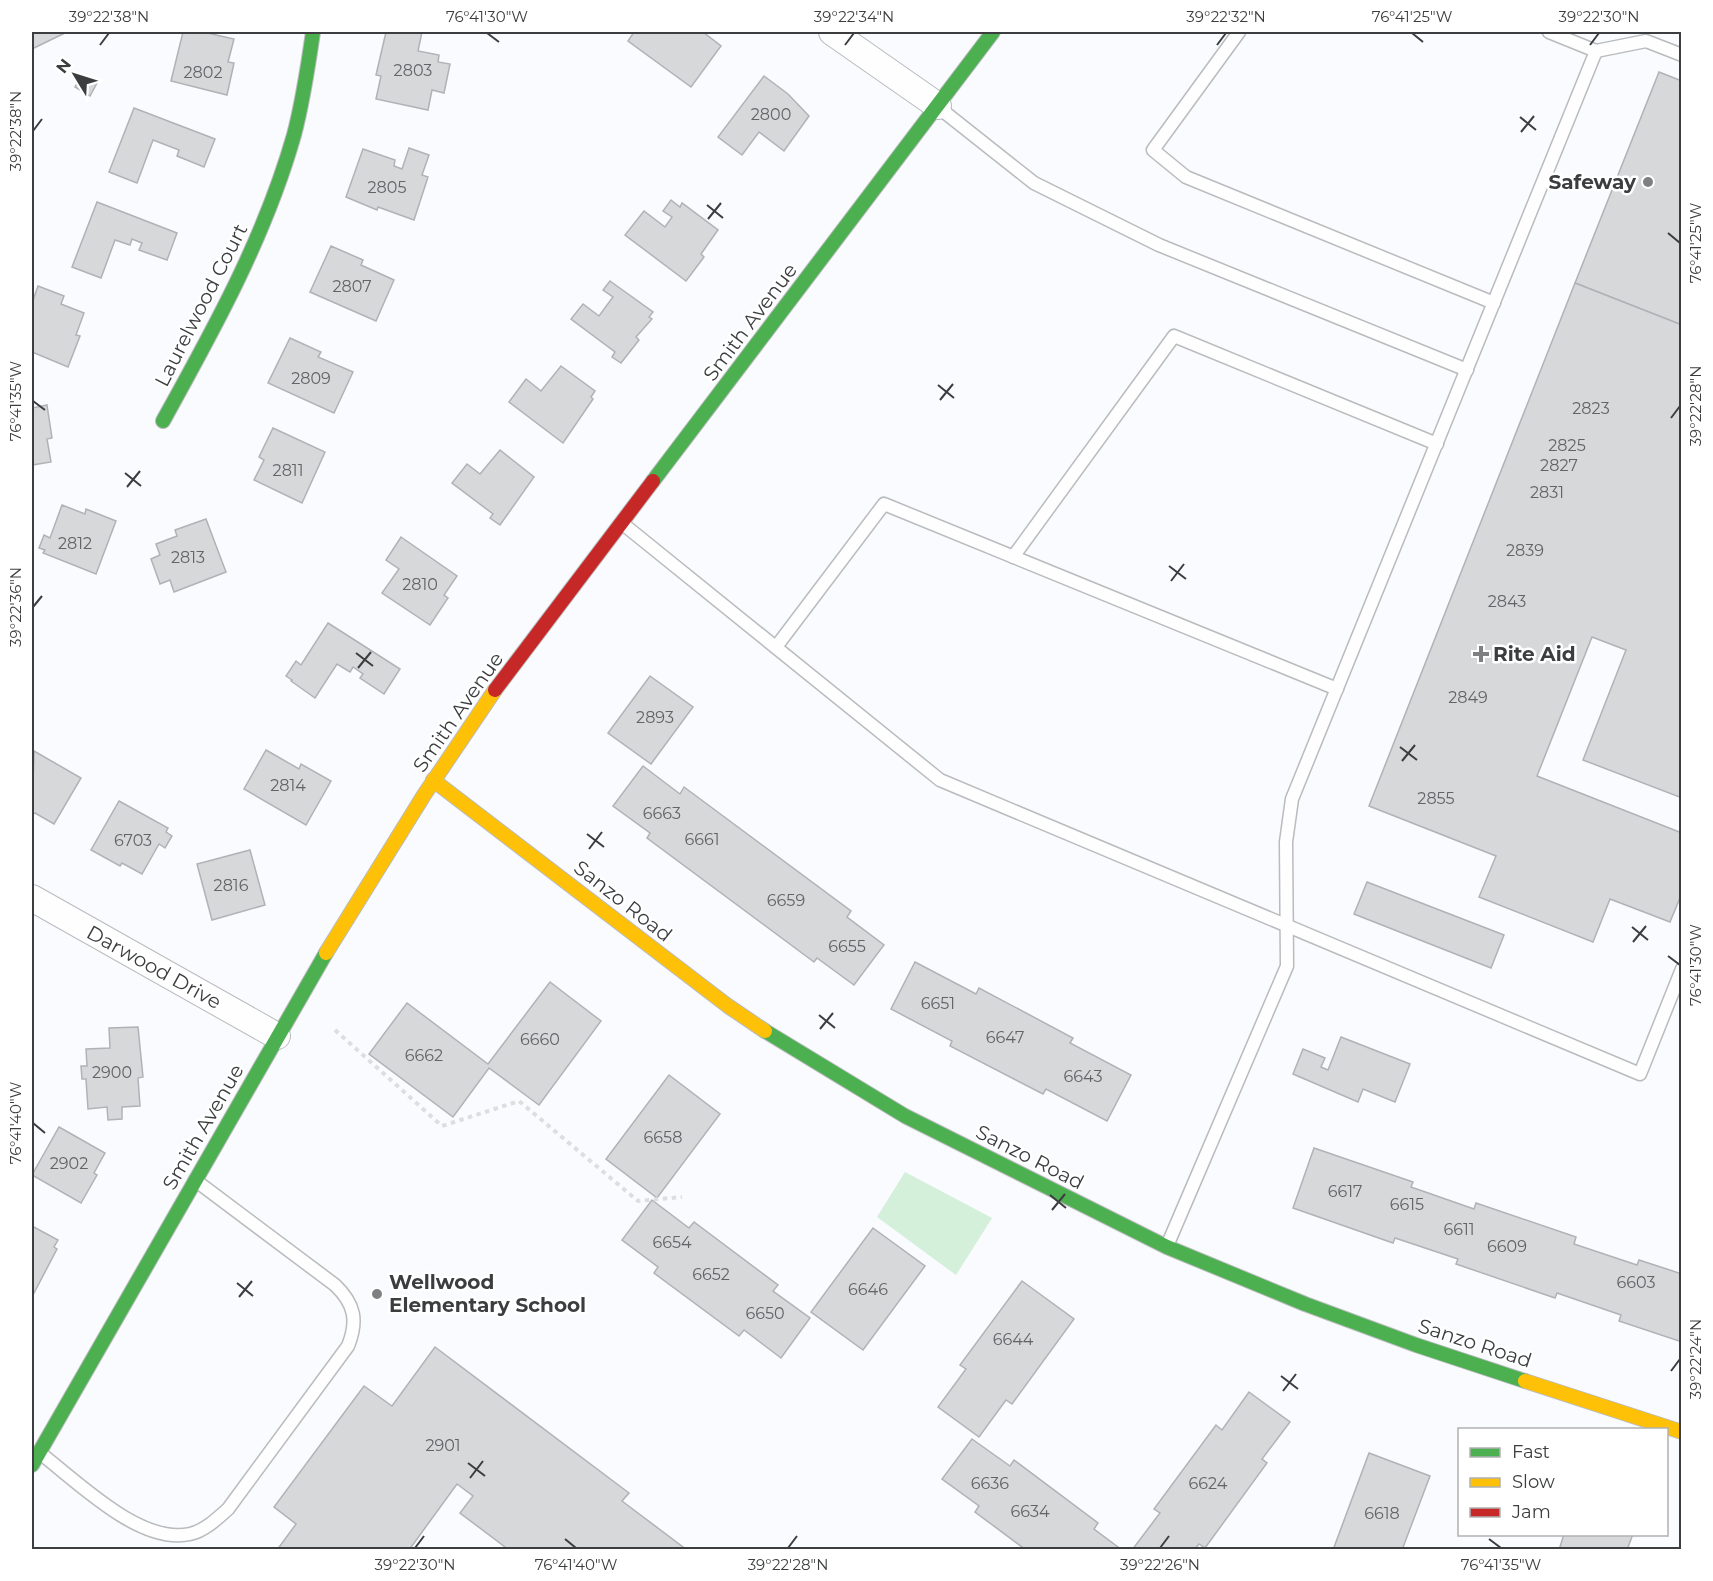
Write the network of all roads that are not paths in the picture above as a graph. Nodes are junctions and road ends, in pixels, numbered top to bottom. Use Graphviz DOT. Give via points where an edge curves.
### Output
graph roads {
  1 [pos="313,32"];
  2 [pos="832,32"];
  3 [pos="993,32"];
  4 [pos="1239,32"];
  5 [pos="1549,32"];
  6 [pos="1596,51"];
  7 [pos="1682,55"];
  8 [pos="938,106"];
  9 [pos="1494,303"];
  10 [pos="1467,370"];
  11 [pos="163,421"];
  12 [pos="1437,444"];
  13 [pos="622,523"];
  14 [pos="1013,557"];
  15 [pos="776,647"];
  16 [pos="1337,689"];
  17 [pos="433,780"];
  18 [pos="32,898"];
  19 [pos="1287,926"];
  20 [pos="1682,969"];
  21 [pos="277,1036"];
  22 [pos="195,1180"];
  23 [pos="1167,1247"];
  24 [pos="1682,1432"];
  25 [pos="39,1452"];
  26 [pos="32,1465"];
  1 -- 11 [label="street, Laurelwood Court" via="291,147 268,212 243,273"];
  2 -- 8 [label="street"];
  3 -- 8 [label="street, Smith Avenue"];
  4 -- 9 [label="lane" via="1153,150 1186,177"];
  5 -- 6 [label="lane"];
  6 -- 7 [label="lane" via="1646,41"];
  6 -- 9 [label="lane"];
  8 -- 10 [label="lane" via="1034,183 1159,245"];
  8 -- 13 [label="street, Smith Avenue"];
  9 -- 10 [label="lane"];
  10 -- 12 [label="lane"];
  12 -- 14 [label="lane" via="1174,336"];
  12 -- 16 [label="lane"];
  13 -- 15 [label="lane"];
  13 -- 17 [label="street, Smith Avenue" via="485,703"];
  14 -- 15 [label="lane" via="884,504"];
  14 -- 16 [label="lane"];
  15 -- 19 [label="lane" via="940,780"];
  16 -- 19 [label="lane" via="1292,799 1286,842"];
  17 -- 21 [label="street, Smith Avenue"];
  17 -- 23 [label="street, Sanzo Road" via="728,1006 806,1058 905,1116"];
  18 -- 21 [label="street, Darwood Drive"];
  19 -- 20 [label="lane" via="1640,1074"];
  19 -- 23 [label="lane" via="1287,966"];
  21 -- 22 [label="street, Smith Avenue"];
  22 -- 25 [label="street, Smith Avenue"];
  22 -- 25 [label="lane" via="348,1297 355,1314 348,1346 228,1509 191,1534 153,1533 131,1523"];
  23 -- 24 [label="street, Sanzo Road" via="1416,1345"];
  25 -- 26 [label="street, Smith Avenue"];
}
